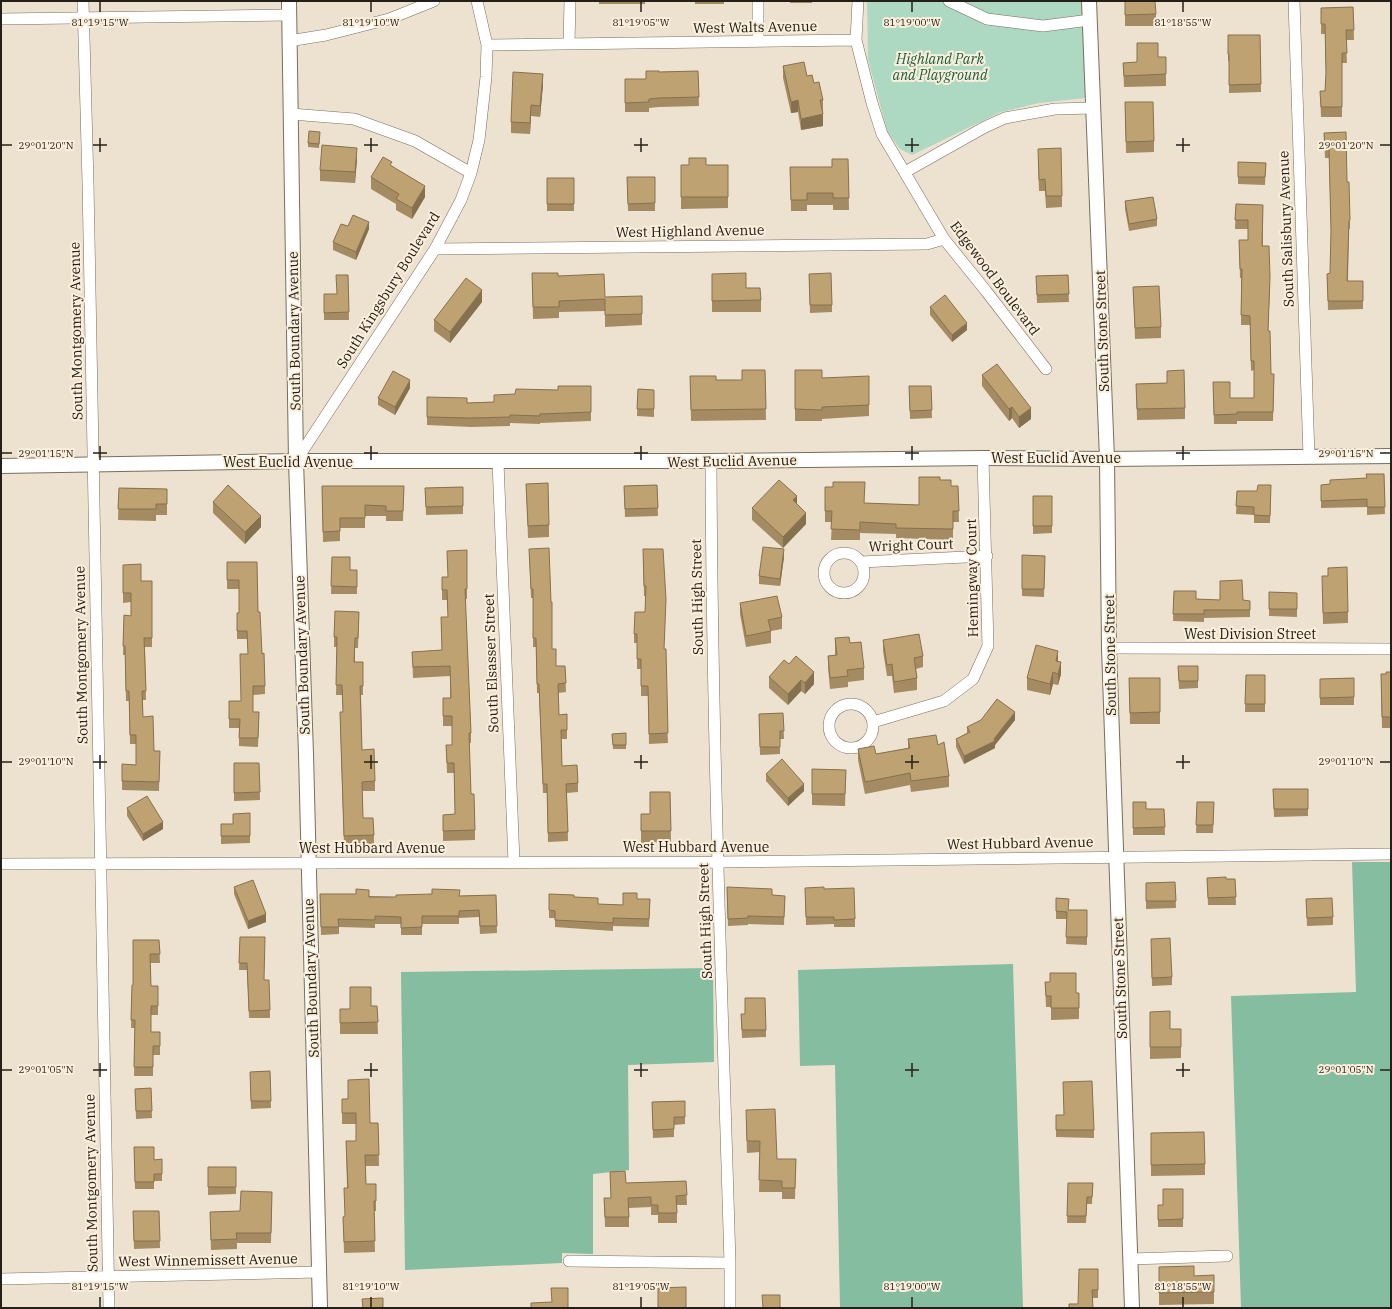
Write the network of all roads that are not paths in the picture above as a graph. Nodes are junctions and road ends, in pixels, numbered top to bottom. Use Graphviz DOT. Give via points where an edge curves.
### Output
graph roads {
  1 [pos="84,1"];
  2 [pos="289,1"];
  3 [pos="434,1"];
  4 [pos="477,1"];
  5 [pos="570,1"];
  6 [pos="758,1"];
  7 [pos="858,1"];
  8 [pos="949,1"];
  9 [pos="1089,1"];
  10 [pos="1294,1"];
  11 [pos="289,15"];
  12 [pos="1,18"];
  13 [pos="84,18"];
  14 [pos="1090,20"];
  15 [pos="856,40"];
  16 [pos="289,41"];
  17 [pos="758,42"];
  18 [pos="569,44"];
  19 [pos="487,45"];
  20 [pos="1093,108"];
  21 [pos="291,114"];
  22 [pos="905,172"];
  23 [pos="471,173"];
  24 [pos="944,239"];
  25 [pos="435,249"];
  26 [pos="1046,369"];
  27 [pos="1391,456"];
  28 [pos="1309,457"];
  29 [pos="983,458"];
  30 [pos="1107,459"];
  31 [pos="296,461"];
  32 [pos="498,462"];
  33 [pos="711,462"];
  34 [pos="93,464"];
  35 [pos="1,466"];
  36 [pos="987,556"];
  37 [pos="860,562"];
  38 [pos="1109,648"];
  39 [pos="1391,649"];
  40 [pos="873,722"];
  41 [pos="1391,854"];
  42 [pos="1116,857"];
  43 [pos="514,862"];
  44 [pos="718,862"];
  45 [pos="100,863"];
  46 [pos="308,863"];
  47 [pos="1,864"];
  48 [pos="1227,1256"];
  49 [pos="1130,1259"];
  50 [pos="569,1261"];
  51 [pos="730,1263"];
  52 [pos="319,1272"];
  53 [pos="108,1277"];
  54 [pos="1,1279"];
  55 [pos="109,1308"];
  56 [pos="320,1308"];
  57 [pos="730,1308"];
  58 [pos="1132,1308"];
  1 -- 13 [label="street, South Montgomery Avenue"];
  2 -- 11 [label="street, South Boundary Avenue"];
  3 -- 16 [label="street" via="389,19 326,35"];
  4 -- 19 [label="street, South Kingsbury Boulevard"];
  5 -- 18 [label="street"];
  6 -- 17 [label="street"];
  7 -- 15 [label="street, Edgewood Boulevard"];
  8 -- 14 [label="street" via="988,19 1043,26"];
  9 -- 14 [label="street, South Stone Street"];
  10 -- 28 [label="street, South Salisbury Avenue"];
  11 -- 13 [label="street"];
  11 -- 16 [label="street, South Boundary Avenue"];
  12 -- 13 [label="street"];
  13 -- 34 [label="street, South Montgomery Avenue"];
  14 -- 20 [label="street, South Stone Street"];
  15 -- 17 [label="street, West Walts Avenue"];
  15 -- 22 [label="street, Edgewood Boulevard" via="882,134"];
  16 -- 21 [label="street, South Boundary Avenue"];
  17 -- 18 [label="street, West Walts Avenue"];
  18 -- 19 [label="street, West Walts Avenue"];
  19 -- 23 [label="street, South Kingsbury Boulevard" via="479,140"];
  20 -- 22 [label="street" via="1055,109 1005,118"];
  20 -- 30 [label="street, South Stone Street"];
  21 -- 23 [label="street" via="354,119 414,141"];
  21 -- 31 [label="street, South Boundary Avenue"];
  22 -- 24 [label="street, Edgewood Boulevard"];
  23 -- 25 [label="street, South Kingsbury Boulevard" via="461,200"];
  24 -- 25 [label="street, West Highland Avenue" via="927,244"];
  24 -- 26 [label="street, Edgewood Boulevard"];
  25 -- 31 [label="street, South Kingsbury Boulevard"];
  27 -- 28 [label="street, West Euclid Avenue"];
  28 -- 30 [label="street, West Euclid Avenue"];
  29 -- 30 [label="street, West Euclid Avenue"];
  29 -- 33 [label="street, West Euclid Avenue"];
  29 -- 36 [label="street, Hemingway Court"];
  30 -- 38 [label="street, South Stone Street"];
  31 -- 32 [label="street, West Euclid Avenue"];
  31 -- 34 [label="street, West Euclid Avenue"];
  31 -- 46 [label="street, South Boundary Avenue"];
  32 -- 33 [label="street, West Euclid Avenue"];
  32 -- 43 [label="street, South Elsasser Street"];
  33 -- 44 [label="street, South High Street"];
  34 -- 35 [label="street, West Euclid Avenue"];
  34 -- 45 [label="street, South Montgomery Avenue"];
  36 -- 37 [label="street, Wright Court"];
  36 -- 40 [label="street, Hemingway Court" via="988,646 973,679 944,701"];
  38 -- 39 [label="street, West Division Street"];
  38 -- 42 [label="street, South Stone Street"];
  41 -- 42 [label="street, West Hubbard Avenue"];
  42 -- 44 [label="street, West Hubbard Avenue"];
  42 -- 49 [label="street, South Stone Street"];
  43 -- 44 [label="street, West Hubbard Avenue"];
  43 -- 46 [label="street, West Hubbard Avenue"];
  44 -- 51 [label="street, South High Street"];
  45 -- 46 [label="street, West Hubbard Avenue"];
  45 -- 47 [label="street, West Hubbard Avenue"];
  45 -- 53 [label="street, South Montgomery Avenue"];
  46 -- 52 [label="street, South Boundary Avenue"];
  48 -- 49 [label="street"];
  49 -- 58 [label="street, South Stone Street"];
  50 -- 51 [label="street"];
  51 -- 57 [label="street, South High Street"];
  52 -- 53 [label="street, West Winnemissett Avenue"];
  52 -- 56 [label="street, South Boundary Avenue"];
  53 -- 54 [label="street, West Winnemissett Avenue"];
  53 -- 55 [label="street, South Montgomery Avenue"];
}
